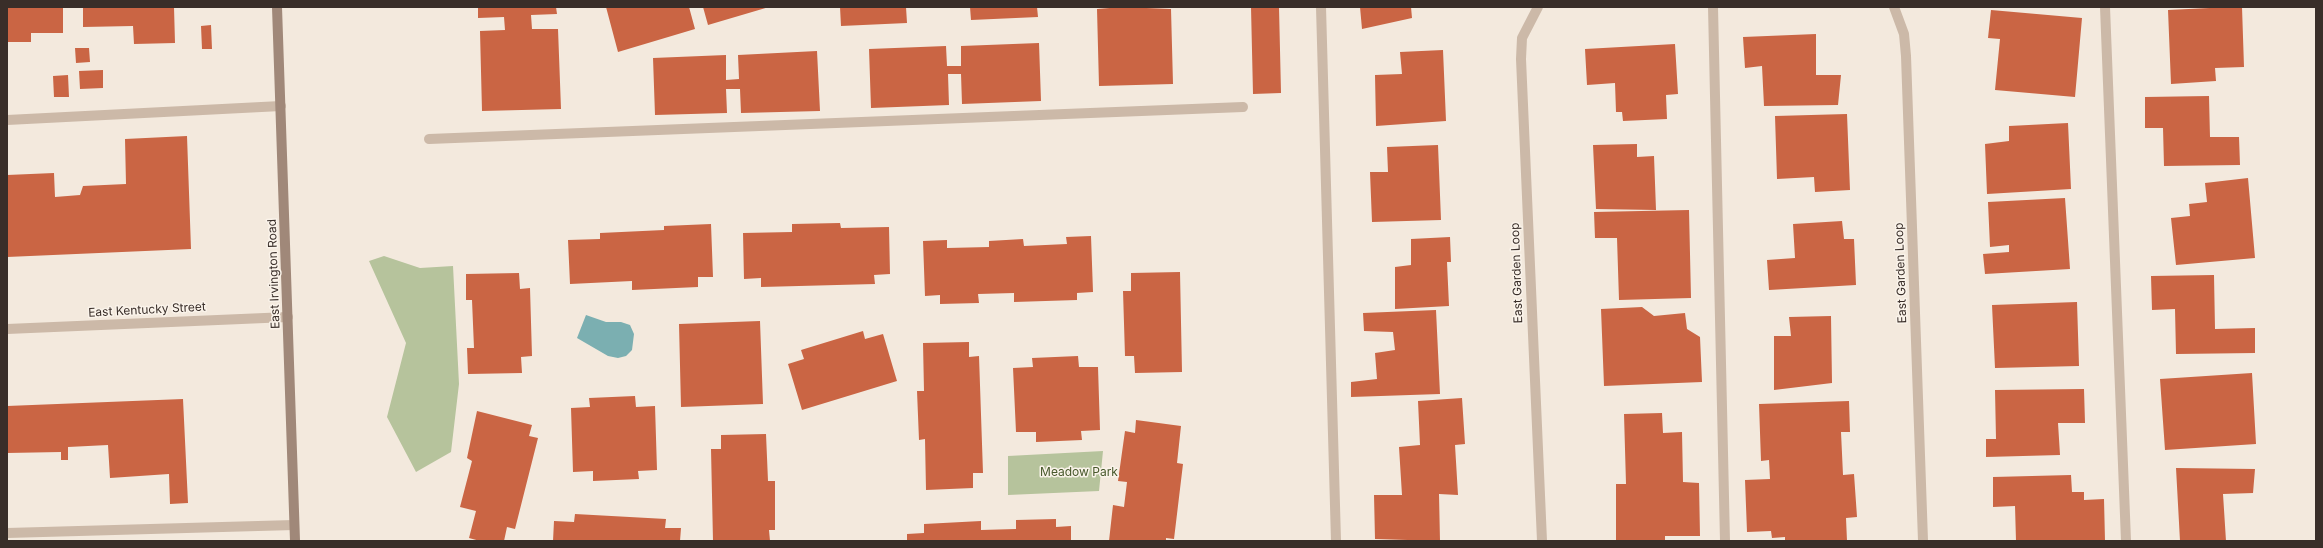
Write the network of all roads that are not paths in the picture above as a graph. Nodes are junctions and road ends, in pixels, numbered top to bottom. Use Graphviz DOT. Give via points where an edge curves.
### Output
graph roads {
  1 [pos="277,7"];
  2 [pos="1321,7"];
  3 [pos="1712,7"];
  4 [pos="1894,7"];
  5 [pos="2105,7"];
  6 [pos="1534,9"];
  7 [pos="281,106"];
  8 [pos="1242,107"];
  9 [pos="7,120"];
  10 [pos="430,139"];
  11 [pos="288,317"];
  12 [pos="7,329"];
  13 [pos="294,525"];
  14 [pos="7,533"];
  15 [pos="295,541"];
  16 [pos="1336,541"];
  17 [pos="1542,541"];
  18 [pos="1726,541"];
  19 [pos="1923,541"];
  20 [pos="2126,541"];
  1 -- 7 [label="main road, East Irvington Road"];
  2 -- 16 [label="street"];
  3 -- 18 [label="street"];
  4 -- 19 [label="street, East Garden Loop" via="1904,34 1906,56"];
  5 -- 20 [label="street"];
  6 -- 17 [label="street, East Garden Loop" via="1522,38 1521,59"];
  7 -- 9 [label="street"];
  7 -- 11 [label="main road, East Irvington Road"];
  8 -- 10 [label="street"];
  11 -- 12 [label="street, East Kentucky Street"];
  11 -- 13 [label="main road, East Irvington Road"];
  13 -- 14 [label="street"];
  13 -- 15 [label="main road, East Irvington Road"];
}
